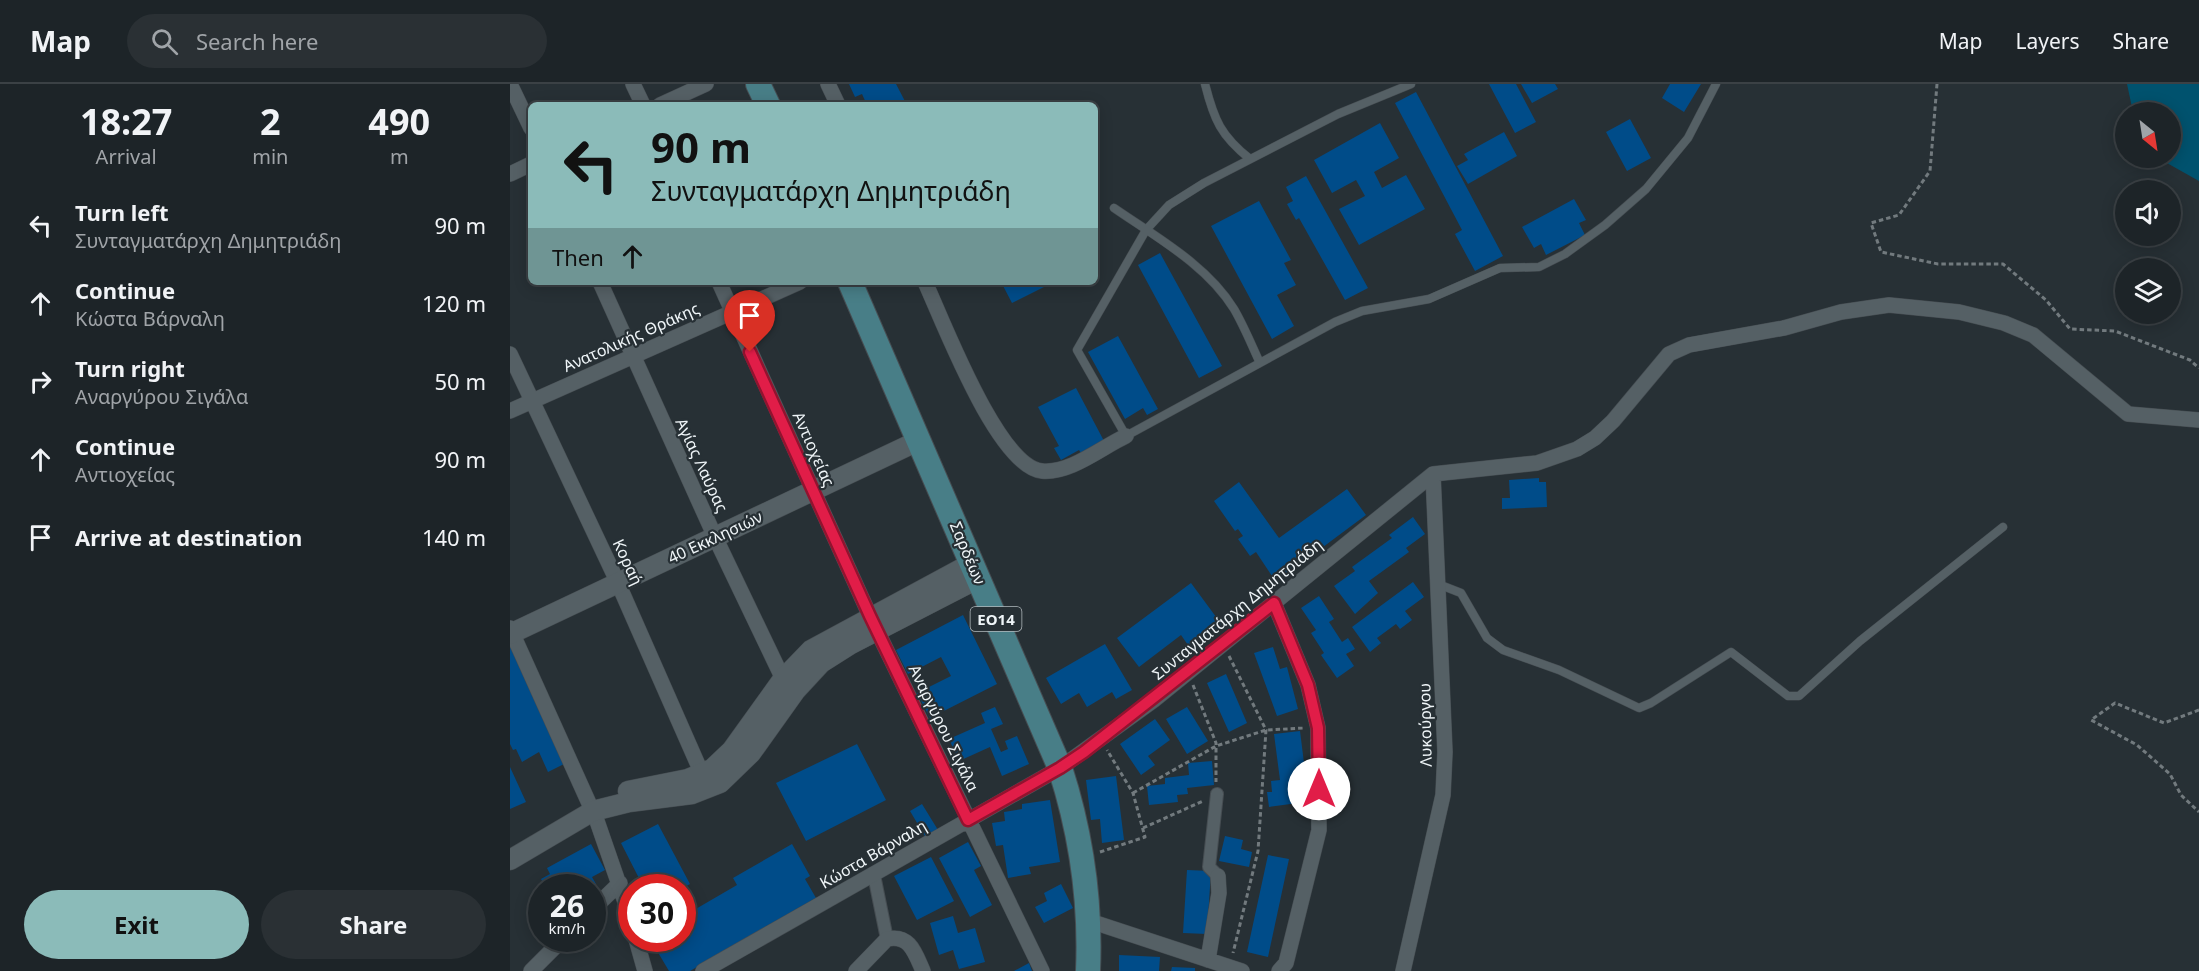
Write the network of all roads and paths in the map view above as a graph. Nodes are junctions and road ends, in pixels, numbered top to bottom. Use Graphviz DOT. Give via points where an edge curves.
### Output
graph roads {
  1 [pos="510,84"];
  2 [pos="633,84"];
  3 [pos="706,84"];
  4 [pos="758,84"];
  5 [pos="828,84"];
  6 [pos="1205,84"];
  7 [pos="1411,84"];
  8 [pos="1716,84"];
  9 [pos="1937,84"];
  10 [pos="642,102"];
  11 [pos="667,102"];
  12 [pos="767,102"];
  13 [pos="837,102"];
  14 [pos="528,122"];
  15 [pos="1250,159"];
  16 [pos="528,165"];
  17 [pos="510,174"];
  18 [pos="1114,208"];
  19 [pos="1146,230"];
  20 [pos="601,285"];
  21 [pos="720,285"];
  22 [pos="793,285"];
  23 [pos="851,285"];
  24 [pos="926,285"];
  25 [pos="732,313"];
  26 [pos="510,354"];
  27 [pos="632,356"];
  28 [pos="1260,363"];
  29 [pos="2199,368"];
  30 [pos="531,401"];
  31 [pos="510,411"];
  32 [pos="2199,420"];
  33 [pos="1126,436"];
  34 [pos="920,440"];
  35 [pos="1433,474"];
  36 [pos="813,491"];
  37 [pos="2003,527"];
  38 [pos="715,537"];
  39 [pos="975,570"];
  40 [pos="618,583"];
  41 [pos="1438,584"];
  42 [pos="1274,603"];
  43 [pos="873,624"];
  44 [pos="511,632"];
  45 [pos="1223,644"];
  46 [pos="1188,672"];
  47 [pos="790,684"];
  48 [pos="2199,710"];
  49 [pos="1318,728"];
  50 [pos="1266,730"];
  51 [pos="1100,740"];
  52 [pos="1216,746"];
  53 [pos="1060,768"];
  54 [pos="706,781"];
  55 [pos="1133,793"];
  56 [pos="1217,794"];
  57 [pos="590,806"];
  58 [pos="2199,812"];
  59 [pos="968,820"];
  60 [pos="1143,828"];
  61 [pos="510,847"];
  62 [pos="1082,859"];
  63 [pos="510,860"];
  64 [pos="874,875"];
  65 [pos="1218,876"];
  66 [pos="618,878"];
  67 [pos="618,885"];
  68 [pos="606,896"];
  69 [pos="1090,921"];
  70 [pos="887,939"];
  71 [pos="550,952"];
  72 [pos="640,952"];
  73 [pos="1208,960"];
  74 [pos="1235,969"];
  75 [pos="531,971"];
  76 [pos="645,971"];
  77 [pos="703,971"];
  78 [pos="856,971"];
  79 [pos="923,971"];
  80 [pos="1042,971"];
  81 [pos="1088,971"];
  82 [pos="1279,971"];
  83 [pos="1403,971"];
  1 -- 14 [label="street"];
  2 -- 10 [label="street"];
  3 -- 11 [label="street"];
  4 -- 12 [label="main road"];
  5 -- 13 [label="street"];
  6 -- 15 [label="lane" via="1211,111 1228,141"];
  7 -- 15 [label="lane" via="1338,114"];
  8 -- 28 [label="lane" via="1688,138 1646,189 1566,254 1539,267 1500,268 1429,299 1362,311"];
  9 -- 29 [label="path" via="1930,171 1899,215 1871,223 1881,252 1938,264 2003,264 2046,300 2070,328 2115,331 2190,360"];
  15 -- 19 [label="lane" via="1169,206"];
  16 -- 17 [label="street"];
  18 -- 19 [label="lane"];
  19 -- 28 [label="lane" via="1213,283 1234,309"];
  19 -- 33 [label="lane" via="1077,350"];
  20 -- 27 [label="street, Αγίας Λαύρας"];
  21 -- 25 [label="street, Αντιοχείας"];
  22 -- 25 [label="street, Ανατολικής Θράκης"];
  23 -- 34 [label="main road, Σαρδέων / ΕΟ14"];
  24 -- 33 [label="street" via="982,408 1022,464 1042,471 1058,469"];
  25 -- 27 [label="street, Ανατολικής Θράκης"];
  25 -- 36 [label="street, Αντιοχείας"];
  26 -- 30 [label="street, Κοραή"];
  27 -- 30 [label="street, Ανατολικής Θράκης"];
  27 -- 38 [label="street, Αγίας Λαύρας"];
  28 -- 33 [label="lane"];
  30 -- 31 [label="street, Ανατολικής Θράκης"];
  30 -- 40 [label="street, Κοραή"];
  32 -- 35 [label="street" via="2128,414 2033,335 2004,323 1959,312 1889,305 1689,345 1669,354 1614,421 1577,449 1537,463"];
  34 -- 36 [label="street, 40 Εκκλησιών"];
  34 -- 39 [label="main road, Σαρδέων / ΕΟ14"];
  35 -- 41 [label="street, Λυκούργου"];
  35 -- 42 [label="street, Συνταγματάρχη Δημητριάδη"];
  36 -- 38 [label="street, 40 Εκκλησιών"];
  36 -- 43 [label="street, Αντιοχείας"];
  37 -- 41 [label="lane" via="1860,641 1799,696 1788,696 1731,651 1639,708 1559,670 1503,650 1486,639 1461,594"];
  38 -- 40 [label="street, 40 Εκκλησιών"];
  38 -- 47 [label="street, Αγίας Λαύρας"];
  39 -- 43 [label="street"];
  39 -- 53 [label="main road, Σαρδέων / ΕΟ14"];
  40 -- 44 [label="street, 40 Εκκλησιών"];
  40 -- 54 [label="street, Κοραή"];
  41 -- 83 [label="street, Λυκούργου" via="1445,752 1443,795"];
  42 -- 45 [label="street, Συνταγματάρχη Δημητριάδη"];
  42 -- 49 [label="street" via="1308,685"];
  43 -- 47 [label="street" via="811,650"];
  43 -- 59 [label="street, Αναργύρου Σιγάλα"];
  44 -- 57 [label="street"];
  45 -- 46 [label="street, Συνταγματάρχη Δημητριάδη"];
  45 -- 50 [label="path"];
  46 -- 51 [label="street, Συνταγματάρχη Δημητριάδη"];
  46 -- 52 [label="path"];
  47 -- 54 [label="street"];
  48 -- 58 [label="path" via="2164,723 2115,703 2091,720 2137,745 2170,774 2181,795"];
  49 -- 50 [label="path"];
  49 -- 82 [label="street" via="1319,830 1286,963"];
  50 -- 52 [label="path"];
  50 -- 74 [label="path" via="1258,851"];
  51 -- 53 [label="street, Συνταγματάρχη Δημητριάδη"];
  51 -- 55 [label="path"];
  52 -- 55 [label="path"];
  52 -- 56 [label="path"];
  53 -- 59 [label="street, Κώστα Βάρναλη"];
  53 -- 62 [label="main road, Σαρδέων / ΕΟ14"];
  54 -- 57 [label="street" via="688,779"];
  55 -- 60 [label="path"];
  56 -- 60 [label="path"];
  56 -- 65 [label="street" via="1209,867"];
  57 -- 61 [label="street" via="559,815"];
  57 -- 63 [label="street"];
  57 -- 66 [label="street"];
  59 -- 64 [label="street, Κώστα Βάρναλη"];
  59 -- 80 [label="street, Αναργύρου Σιγάλα"];
  60 -- 62 [label="path" via="1145,837"];
  62 -- 69 [label="main road, Σαρδέων / ΕΟ14"];
  64 -- 70 [label="street"];
  64 -- 77 [label="street, Κώστα Βάρναλη"];
  65 -- 73 [label="street"];
  67 -- 68 [label="street"];
  69 -- 73 [label="street"];
  69 -- 81 [label="main road, Σαρδέων / ΕΟ14"];
  70 -- 78 [label="street"];
  70 -- 79 [label="street" via="901,938 909,943"];
  71 -- 75 [label="street"];
  72 -- 76 [label="street"];
  73 -- 74 [label="street"];
}
